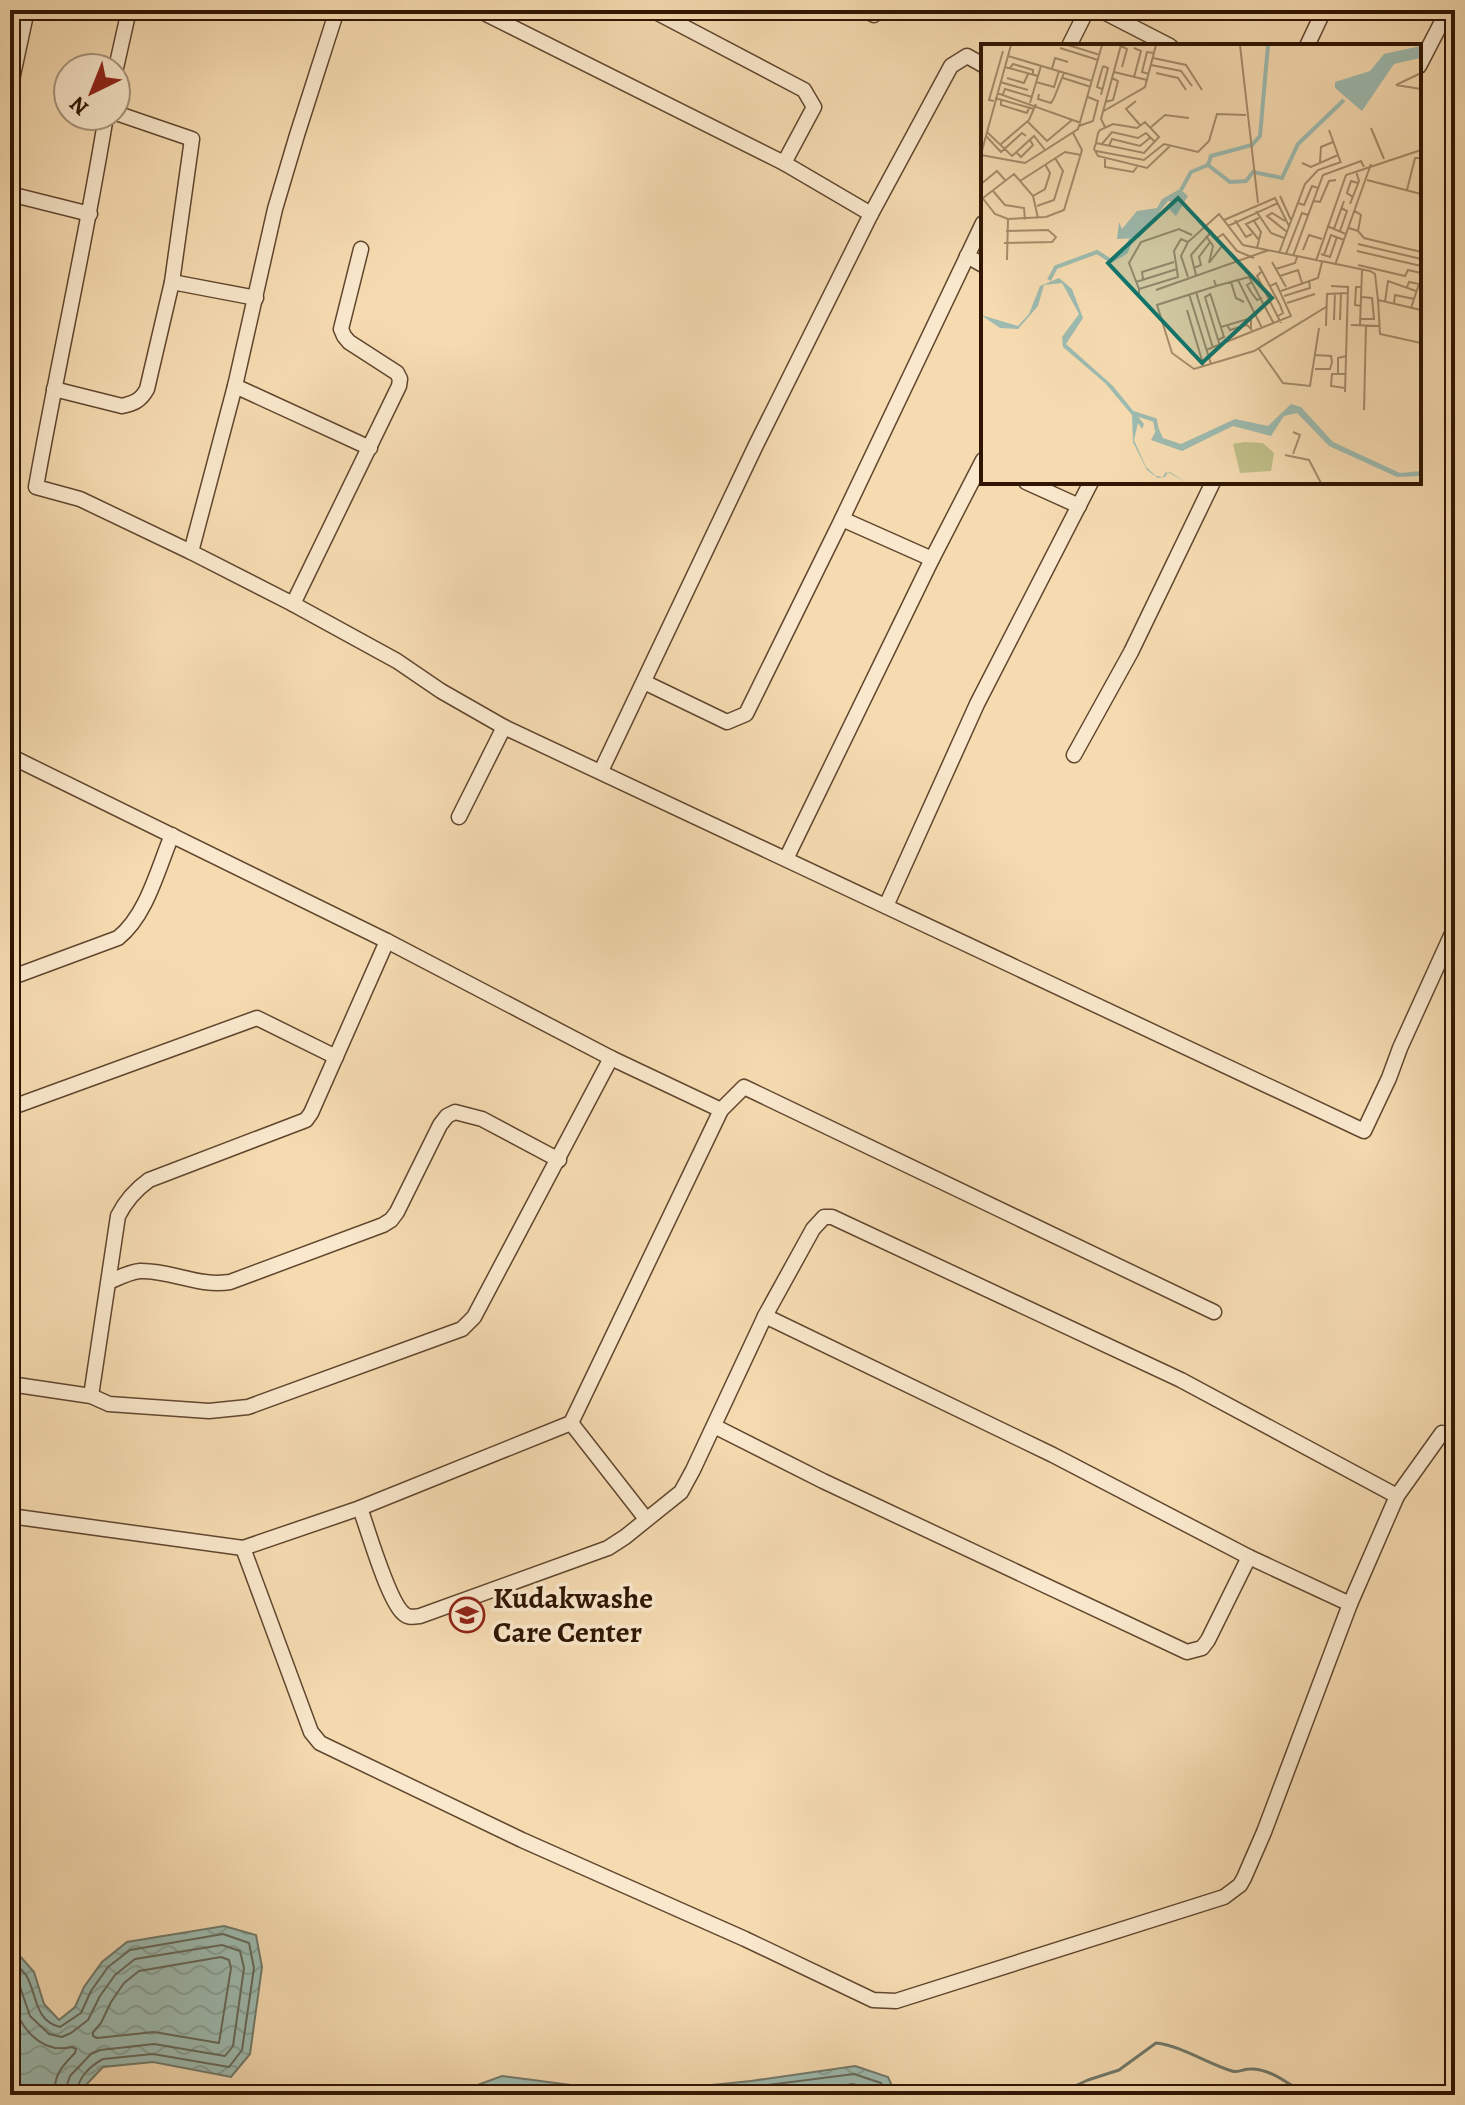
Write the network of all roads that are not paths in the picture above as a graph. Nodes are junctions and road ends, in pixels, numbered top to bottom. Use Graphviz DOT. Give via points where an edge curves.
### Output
graph roads {
  1 [pos="27,10"];
  2 [pos="129,10"];
  3 [pos="337,10"];
  4 [pos="478,10"];
  5 [pos="652,10"];
  6 [pos="1087,10"];
  7 [pos="1100,10"];
  8 [pos="1324,10"];
  9 [pos="1448,10"];
  10 [pos="16,25"];
  11 [pos="1070,44"];
  12 [pos="1166,44"];
  13 [pos="1308,44"];
  14 [pos="120,52"];
  15 [pos="1421,62"];
  16 [pos="981,64"];
  17 [pos="10,89"];
  18 [pos="132,118"];
  19 [pos="103,132"];
  20 [pos="784,163"];
  21 [pos="10,194"];
  22 [pos="90,214"];
  23 [pos="871,214"];
  24 [pos="981,227"];
  25 [pos="361,249"];
  26 [pos="967,256"];
  27 [pos="981,264"];
  28 [pos="172,282"];
  29 [pos="256,298"];
  30 [pos="235,386"];
  31 [pos="54,389"];
  32 [pos="370,448"];
  33 [pos="981,465"];
  34 [pos="1030,484"];
  35 [pos="1090,484"];
  36 [pos="1212,484"];
  37 [pos="1079,506"];
  38 [pos="842,519"];
  39 [pos="191,552"];
  40 [pos="932,559"];
  41 [pos="293,604"];
  42 [pos="644,682"];
  43 [pos="504,727"];
  44 [pos="1074,755"];
  45 [pos="10,756"];
  46 [pos="601,771"];
  47 [pos="459,817"];
  48 [pos="172,835"];
  49 [pos="786,859"];
  50 [pos="886,906"];
  51 [pos="1455,927"];
  52 [pos="387,941"];
  53 [pos="10,978"];
  54 [pos="336,1057"];
  55 [pos="611,1058"];
  56 [pos="10,1108"];
  57 [pos="721,1110"];
  58 [pos="559,1160"];
  59 [pos="109,1282"];
  60 [pos="1214,1312"];
  61 [pos="765,1316"];
  62 [pos="10,1384"];
  63 [pos="91,1396"];
  64 [pos="571,1423"];
  65 [pos="714,1426"];
  66 [pos="1442,1433"];
  67 [pos="1397,1496"];
  68 [pos="360,1508"];
  69 [pos="10,1516"];
  70 [pos="646,1519"];
  71 [pos="243,1548"];
  72 [pos="1249,1557"];
  73 [pos="1350,1604"];
  1 -- 10 [label="street"];
  2 -- 14 [label="street"];
  3 -- 29 [label="street" via="275,209"];
  4 -- 20 [label="street"];
  5 -- 20 [label="street" via="804,90 814,107"];
  6 -- 11 [label="street"];
  7 -- 12 [label="street"];
  8 -- 13 [label="street"];
  9 -- 15 [label="street"];
  10 -- 17 [label="street"];
  16 -- 23 [label="street" via="967,56 951,66"];
  18 -- 28 [label="street" via="192,139"];
  19 -- 22 [label="street"];
  20 -- 23 [label="street"];
  21 -- 22 [label="street"];
  22 -- 31 [label="street"];
  23 -- 42 [label="street"];
  24 -- 26 [label="street"];
  25 -- 32 [label="street" via="341,329 349,342 400,379"];
  26 -- 27 [label="street"];
  26 -- 38 [label="street"];
  28 -- 29 [label="street"];
  28 -- 31 [label="street" via="142,399 122,406"];
  29 -- 30 [label="street"];
  30 -- 32 [label="street"];
  30 -- 39 [label="street"];
  31 -- 39 [label="street" via="36,487 80,499"];
  32 -- 41 [label="street"];
  33 -- 40 [label="street"];
  34 -- 37 [label="street"];
  35 -- 37 [label="street"];
  36 -- 44 [label="street" via="1131,652"];
  37 -- 50 [label="street" via="977,704"];
  38 -- 40 [label="street"];
  38 -- 42 [label="street" via="746,714 727,722"];
  39 -- 41 [label="street"];
  40 -- 49 [label="street"];
  41 -- 43 [label="street"];
  42 -- 46 [label="street"];
  43 -- 46 [label="street"];
  43 -- 47 [label="street"];
  45 -- 48 [label="street"];
  46 -- 49 [label="street"];
  48 -- 52 [label="street"];
  48 -- 53 [label="street" via="139,917 126,932"];
  49 -- 50 [label="street"];
  50 -- 51 [label="street" via="1364,1131"];
  52 -- 54 [label="street"];
  52 -- 55 [label="street"];
  54 -- 56 [label="street" via="257,1018"];
  54 -- 59 [label="street" via="306,1120 137,1189 118,1216"];
  55 -- 57 [label="street"];
  55 -- 58 [label="street"];
  57 -- 60 [label="street" via="744,1087"];
  57 -- 64 [label="street"];
  58 -- 59 [label="street" via="482,1119 455,1112 440,1125 397,1212 383,1225 230,1282 199,1283 140,1271"];
  58 -- 63 [label="street" via="474,1317 462,1329 248,1407 209,1411 109,1404"];
  59 -- 63 [label="street"];
  61 -- 65 [label="street"];
  61 -- 67 [label="street" via="813,1229 824,1217 832,1217 1181,1380"];
  61 -- 72 [label="street"];
  62 -- 63 [label="street"];
  64 -- 68 [label="street"];
  64 -- 70 [label="street"];
  65 -- 70 [label="street" via="681,1492"];
  65 -- 72 [label="street" via="1187,1652 1208,1640"];
  66 -- 67 [label="street"];
  67 -- 73 [label="street"];
  68 -- 70 [label="street" via="391,1593 409,1617 608,1548"];
  68 -- 71 [label="street"];
  69 -- 71 [label="street"];
  71 -- 73 [label="street" via="311,1732 320,1743 884,2002 1232,1892 1264,1832"];
  72 -- 73 [label="street"];
}
